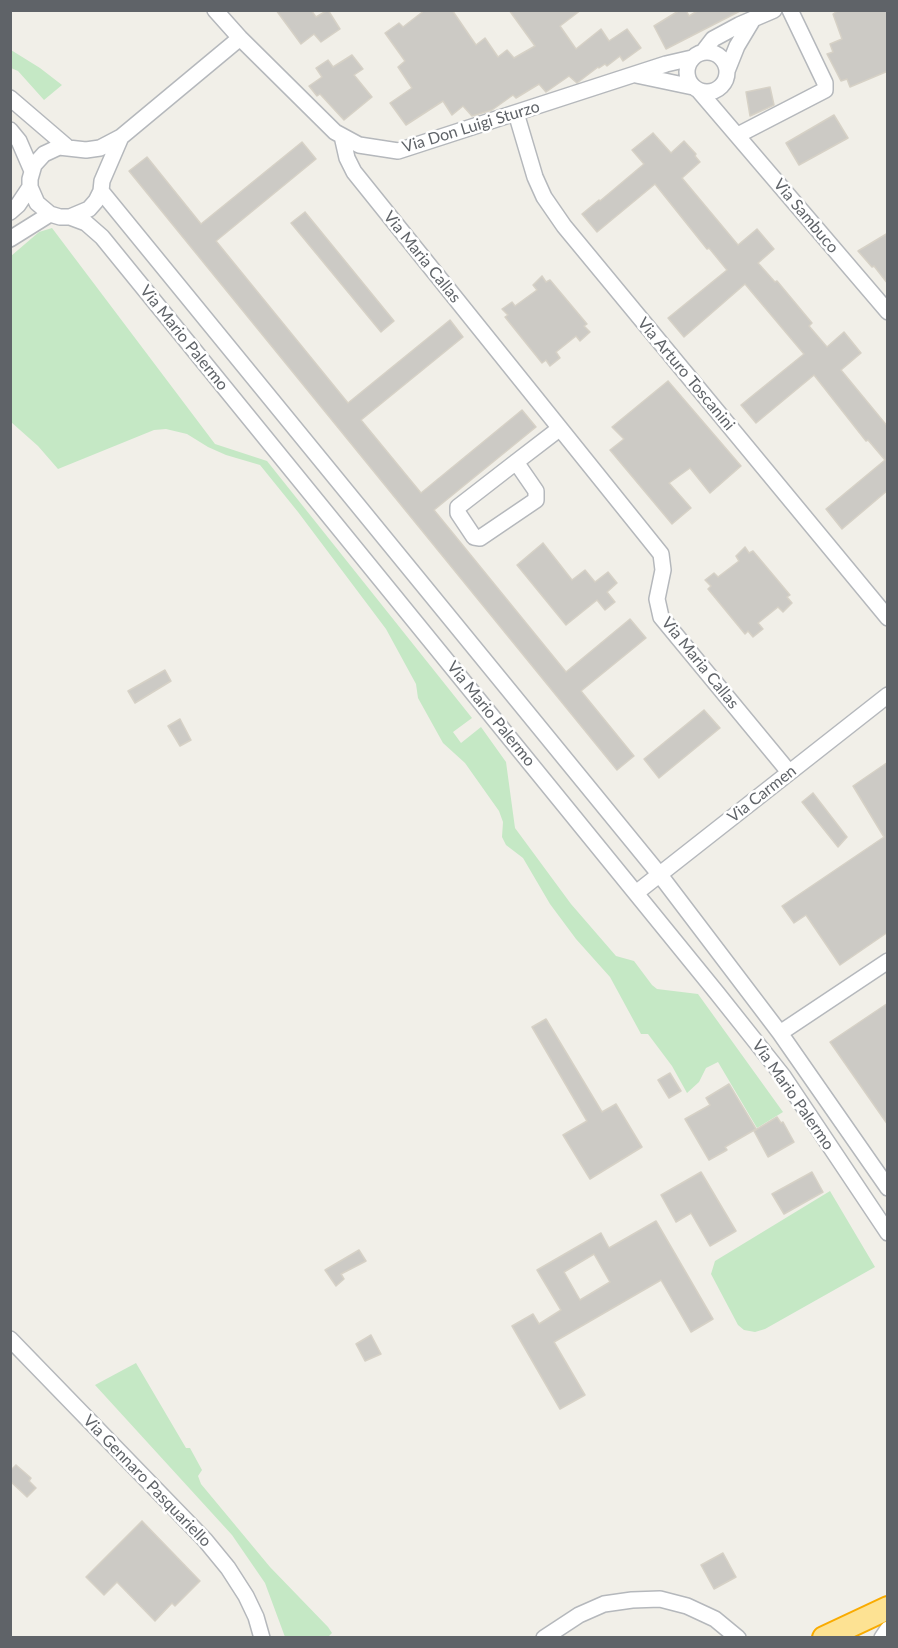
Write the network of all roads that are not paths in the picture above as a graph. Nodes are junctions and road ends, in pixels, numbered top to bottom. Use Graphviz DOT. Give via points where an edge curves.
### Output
graph roads {
  1 [pos="215,10"];
  2 [pos="774,10"];
  3 [pos="790,10"];
  4 [pos="753,21"];
  5 [pos="240,38"];
  6 [pos="698,55"];
  7 [pos="633,75"];
  8 [pos="725,77"];
  9 [pos="696,89"];
  10 [pos="10,98"];
  11 [pos="516,113"];
  12 [pos="724,120"];
  13 [pos="10,130"];
  14 [pos="738,135"];
  15 [pos="342,136"];
  16 [pos="121,137"];
  17 [pos="72,147"];
  18 [pos="32,171"];
  19 [pos="101,186"];
  20 [pos="30,187"];
  21 [pos="10,212"];
  22 [pos="50,214"];
  23 [pos="70,217"];
  24 [pos="10,239"];
  25 [pos="888,312"];
  26 [pos="559,429"];
  27 [pos="516,462"];
  28 [pos="888,618"];
  29 [pos="888,695"];
  30 [pos="789,772"];
  31 [pos="660,875"];
  32 [pos="636,894"];
  33 [pos="888,961"];
  34 [pos="780,1033"];
  35 [pos="888,1188"];
  36 [pos="888,1233"];
  37 [pos="10,1339"];
  38 [pos="888,1608"];
  39 [pos="888,1629"];
  40 [pos="262,1638"];
  41 [pos="544,1638"];
  42 [pos="738,1638"];
  43 [pos="824,1638"];
  44 [pos="882,1638"];
  1 -- 5 [label="street, Via Don Luigi Sturzo"];
  2 -- 4 [label="street"];
  3 -- 14 [label="street" via="825,90"];
  4 -- 6 [label="street" via="713,39"];
  4 -- 8 [label="street" via="737,46"];
  5 -- 15 [label="street, Via Don Luigi Sturzo"];
  5 -- 16 [label="street"];
  6 -- 7 [label="street, Via Don Luigi Sturzo"];
  6 -- 8 [label="street" via="717,54 726,64"];
  6 -- 9 [label="street" via="687,69"];
  7 -- 9 [label="street, Via Don Luigi Sturzo"];
  7 -- 11 [label="street, Via Don Luigi Sturzo"];
  8 -- 9 [label="street" via="712,92"];
  8 -- 12 [label="street"];
  9 -- 12 [label="street, Via Sambuco"];
  10 -- 17 [label="street"];
  11 -- 15 [label="street, Via Don Luigi Sturzo" via="398,151 359,145"];
  11 -- 28 [label="street, Via Arturo Toscanini" via="535,177 564,226"];
  12 -- 14 [label="street, Via Sambuco"];
  13 -- 18 [label="street"];
  14 -- 25 [label="street, Via Sambuco"];
  15 -- 26 [label="street, Via Maria Callas" via="346,158 354,172"];
  16 -- 17 [label="street" via="100,148"];
  16 -- 19 [label="street"];
  17 -- 18 [label="street" via="52,148"];
  17 -- 19 [label="street" via="96,162"];
  18 -- 20 [label="street"];
  19 -- 23 [label="street" via="89,209"];
  19 -- 31 [label="street, Via Mario Palermo"];
  20 -- 21 [label="street"];
  20 -- 22 [label="street" via="37,203"];
  22 -- 23 [label="street"];
  22 -- 24 [label="street"];
  23 -- 32 [label="street, Via Mario Palermo" via="86,223 102,237"];
  26 -- 27 [label="street"];
  26 -- 30 [label="street, Via Maria Callas" via="661,554 663,570 657,599 667,626"];
  27 -- 27 [label="street" via="457,508 474,537 480,538 536,500 536,491"];
  29 -- 30 [label="street, Via Carmen"];
  30 -- 31 [label="street, Via Carmen"];
  31 -- 32 [label="street, Via Carmen"];
  31 -- 34 [label="street, Via Mario Palermo"];
  32 -- 36 [label="street, Via Mario Palermo" via="783,1077"];
  33 -- 34 [label="street"];
  34 -- 35 [label="street, Via Mario Palermo"];
  37 -- 40 [label="street, Via Gennaro Pasquariello" via="205,1540 246,1596"];
  38 -- 43 [label="highway"];
  39 -- 44 [label="street"];
  41 -- 42 [label="street" via="604,1604 660,1599 715,1619"];
}
